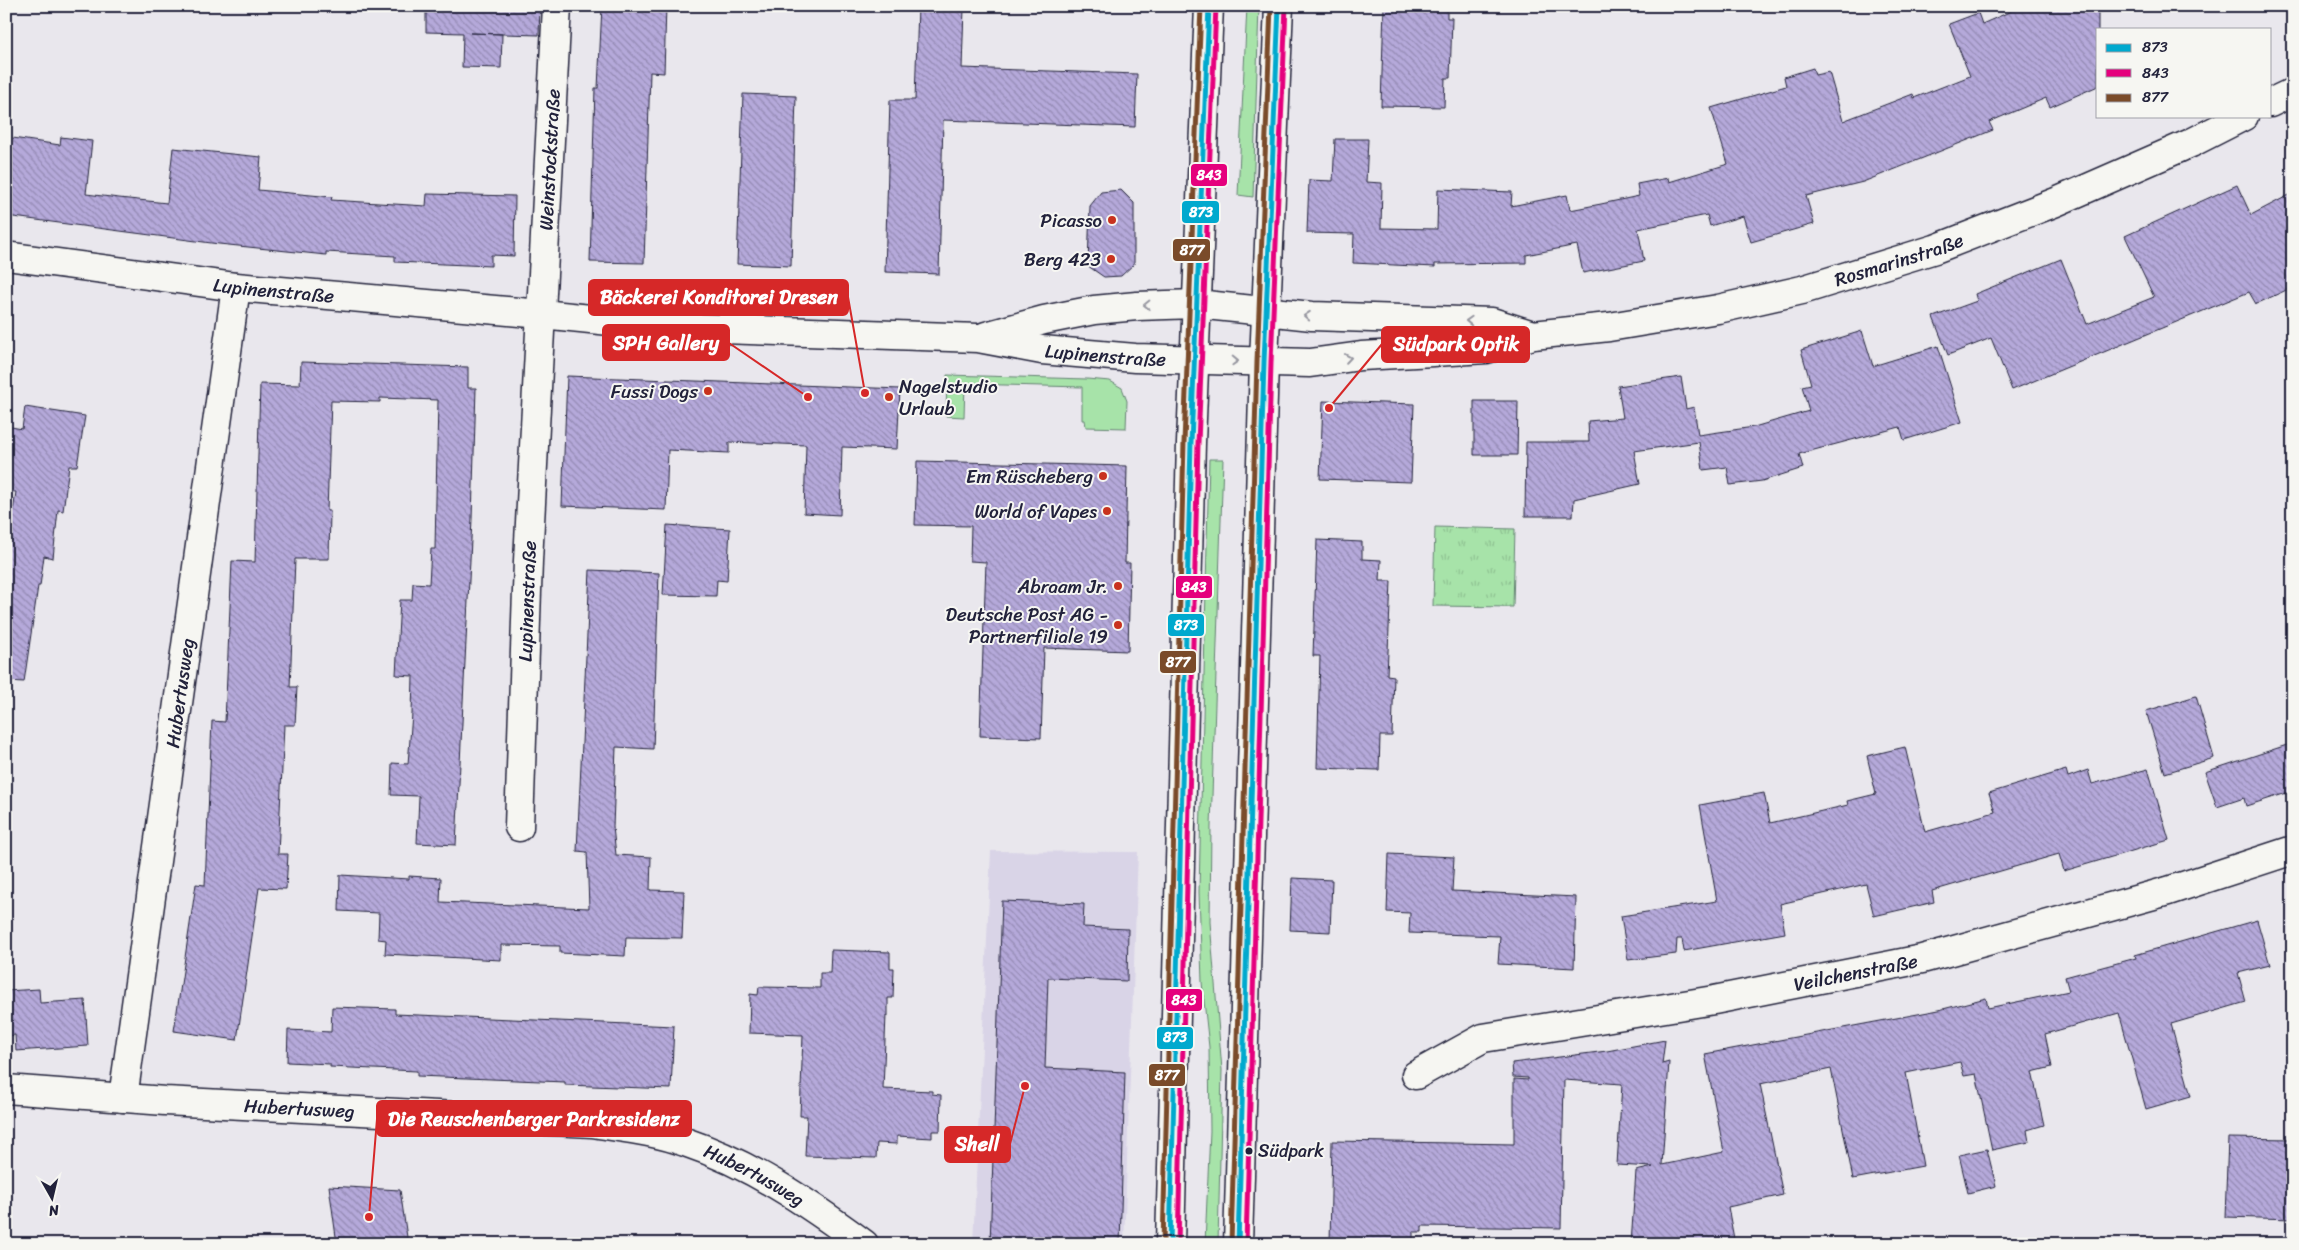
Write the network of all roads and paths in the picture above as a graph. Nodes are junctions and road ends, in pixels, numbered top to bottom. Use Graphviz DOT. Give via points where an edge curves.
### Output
graph roads {
  1 [pos="557,6"];
  2 [pos="1209,6"];
  3 [pos="1279,6"];
  4 [pos="2293,92"];
  5 [pos="2272,102"];
  6 [pos="2240,118"];
  7 [pos="6,256"];
  8 [pos="236,287"];
  9 [pos="1196,304"];
  10 [pos="1266,312"];
  11 [pos="542,314"];
  12 [pos="1533,335"];
  13 [pos="978,338"];
  14 [pos="1194,359"];
  15 [pos="1264,362"];
  16 [pos="519,827"];
  17 [pos="2293,850"];
  18 [pos="1416,1075"];
  19 [pos="6,1089"];
  20 [pos="123,1098"];
  21 [pos="864,1244"];
  22 [pos="1170,1244"];
  23 [pos="1238,1244"];
  1 -- 11 [label="street, Weinstockstraße"];
  2 -- 9 [label="street"];
  3 -- 10 [label="street"];
  4 -- 5 [label="street"];
  6 -- 12 [label="street, Rosmarinstraße" via="2056,202 1935,249 1821,284 1718,310"];
  7 -- 8 [label="street, Lupinenstraße"];
  8 -- 11 [label="street, Lupinenstraße"];
  8 -- 20 [label="street, Hubertusweg"];
  9 -- 10 [label="street, Rosmarinstraße"];
  9 -- 13 [label="street, Lupinenstraße, one-way" via="1094,310"];
  9 -- 14 [label="street"];
  12 -- 10 [label="street, Rosmarinstraße, one-way" via="1492,322"];
  10 -- 15 [label="street"];
  11 -- 13 [label="street, Lupinenstraße" via="668,328"];
  11 -- 16 [label="street, Lupinenstraße" via="528,561"];
  15 -- 12 [label="street, Rosmarinstraße, one-way" via="1310,363 1361,356 1487,349"];
  13 -- 14 [label="street, Lupinenstraße" via="1042,350"];
  14 -- 15 [label="street, Lupinenstraße, one-way"];
  14 -- 22 [label="street"];
  15 -- 23 [label="street"];
  17 -- 18 [label="street, Veilchenstraße" via="2168,891 1922,959 1714,1000 1483,1038"];
  19 -- 20 [label="street, Hubertusweg"];
  20 -- 21 [label="street, Hubertusweg" via="592,1123 641,1130 725,1156 813,1207"];
}
